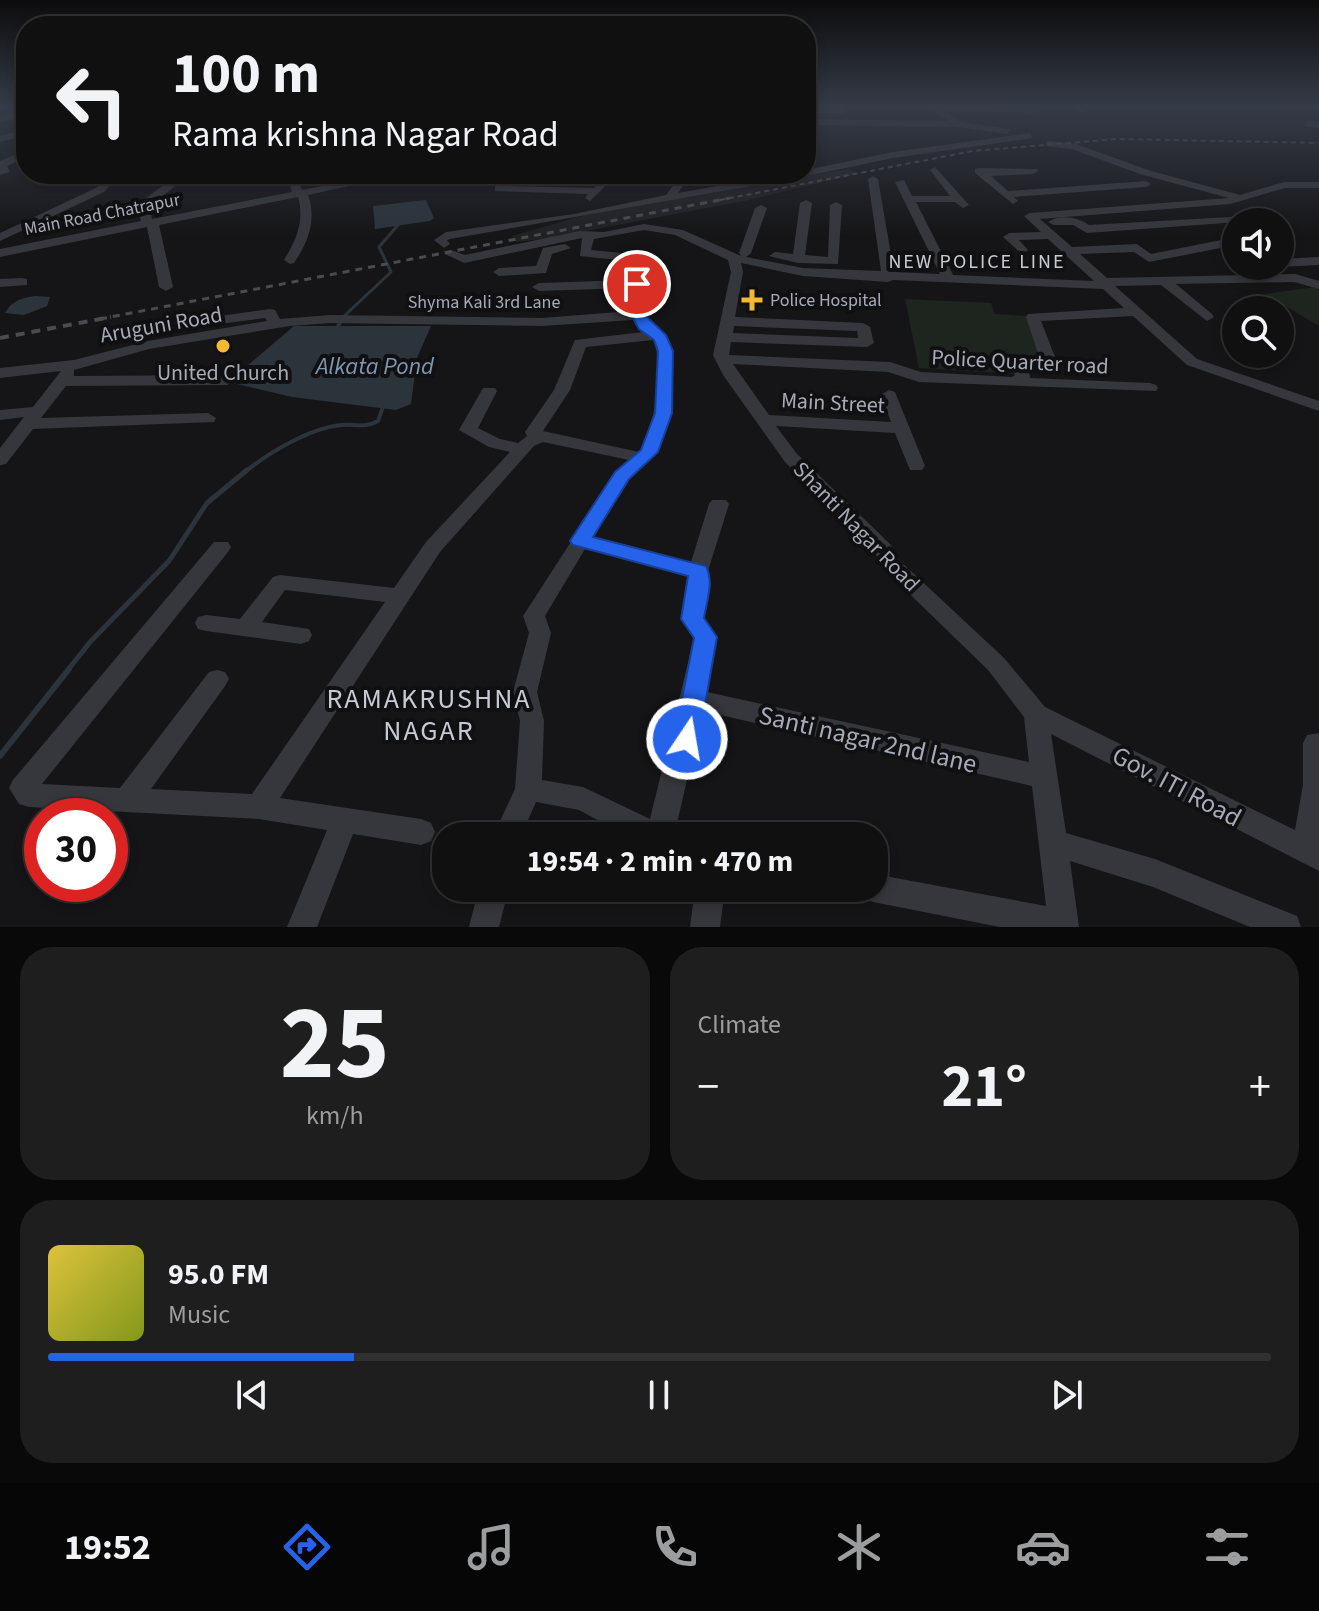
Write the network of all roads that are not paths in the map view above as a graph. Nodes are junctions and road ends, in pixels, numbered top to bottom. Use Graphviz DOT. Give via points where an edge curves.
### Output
graph roads {
  1 [pos="933,150"];
  2 [pos="1085,150"];
  3 [pos="935,170"];
  4 [pos="816,171"];
  5 [pos="1033,171"];
  6 [pos="873,179"];
  7 [pos="900,182"];
  8 [pos="106,184"];
  9 [pos="172,184"];
  10 [pos="296,184"];
  11 [pos="349,184"];
  12 [pos="499,184"];
  13 [pos="603,184"];
  14 [pos="680,184"];
  15 [pos="742,184"];
  16 [pos="1146,184"];
  17 [pos="735,185"];
  18 [pos="1319,185"];
  19 [pos="596,191"];
  20 [pos="300,194"];
  21 [pos="1005,194"];
  22 [pos="669,198"];
  23 [pos="1242,198"];
  24 [pos="909,199"];
  25 [pos="806,203"];
  26 [pos="836,205"];
  27 [pos="761,208"];
  28 [pos="574,215"];
  29 [pos="1034,217"];
  30 [pos="1222,221"];
  31 [pos="151,223"];
  32 [pos="1051,235"];
  33 [pos="0,237"];
  34 [pos="583,238"];
  35 [pos="1222,244"];
  36 [pos="1022,250"];
  37 [pos="1070,251"];
  38 [pos="0,253"];
  39 [pos="740,256"];
  40 [pos="798,259"];
  41 [pos="290,260"];
  42 [pos="1319,261"];
  43 [pos="1294,262"];
  44 [pos="499,272"];
  45 [pos="888,278"];
  46 [pos="1295,278"];
  47 [pos="949,280"];
  48 [pos="1164,281"];
  49 [pos="22,282"];
  50 [pos="0,283"];
  51 [pos="637,284"];
  52 [pos="1105,284"];
  53 [pos="1319,285"];
  54 [pos="166,287"];
  55 [pos="539,287"];
  56 [pos="1134,312"];
  57 [pos="638,315"];
  58 [pos="1207,317"];
  59 [pos="338,319"];
  60 [pos="197,323"];
  61 [pos="275,324"];
  62 [pos="726,329"];
  63 [pos="657,335"];
  64 [pos="723,359"];
  65 [pos="75,365"];
  66 [pos="0,373"];
  67 [pos="1018,379"];
  68 [pos="227,380"];
  69 [pos="62,381"];
  70 [pos="1150,388"];
  71 [pos="489,391"];
  72 [pos="889,395"];
  73 [pos="1319,406"];
  74 [pos="0,415"];
  75 [pos="33,417"];
  76 [pos="208,418"];
  77 [pos="763,420"];
  78 [pos="902,428"];
  79 [pos="529,443"];
  80 [pos="2,457"];
  81 [pos="643,458"];
  82 [pos="916,466"];
  83 [pos="719,504"];
  84 [pos="580,541"];
  85 [pos="221,547"];
  86 [pos="698,571"];
  87 [pos="399,596"];
  88 [pos="206,623"];
  89 [pos="245,628"];
  90 [pos="301,635"];
  91 [pos="217,679"];
  92 [pos="695,699"];
  93 [pos="1036,714"];
  94 [pos="1316,743"];
  95 [pos="1042,776"];
  96 [pos="528,789"];
  97 [pos="88,798"];
  98 [pos="128,799"];
  99 [pos="128,800"];
  100 [pos="259,807"];
  101 [pos="344,822"];
  102 [pos="511,822"];
  103 [pos="630,822"];
  104 [pos="662,822"];
  105 [pos="421,832"];
  106 [pos="1053,843"];
  107 [pos="1312,854"];
  108 [pos="888,891"];
  109 [pos="490,902"];
  110 [pos="708,902"];
  111 [pos="1064,926"];
  112 [pos="302,927"];
  113 [pos="484,927"];
  114 [pos="705,927"];
  115 [pos="1286,927"];
  1 -- 4 [label="street"];
  2 -- 23 [label="street"];
  3 -- 24 [label="street" via="962,203"];
  5 -- 21 [label="street" via="980,172"];
  6 -- 45 [label="street"];
  7 -- 24 [label="street"];
  8 -- 33 [label="street"];
  9 -- 31 [label="street" via="145,204"];
  10 -- 20 [label="street"];
  11 -- 20 [label="street, Main Road Chatrapur"];
  12 -- 19 [label="street" via="499,189"];
  13 -- 19 [label="street"];
  14 -- 22 [label="street"];
  15 -- 17 [label="street"];
  16 -- 21 [label="street"];
  17 -- 22 [label="street"];
  18 -- 23 [label="street" via="1284,185"];
  19 -- 28 [label="street"];
  20 -- 31 [label="street, Main Road Chatrapur"];
  20 -- 41 [label="street" via="306,203 306,226"];
  21 -- 29 [label="street"];
  22 -- 28 [label="street"];
  23 -- 29 [label="street"];
  24 -- 47 [label="street"];
  25 -- 40 [label="street"];
  26 -- 40 [label="street" via="834,261"];
  27 -- 39 [label="street"];
  28 -- 34 [label="street" via="446,238 449,249 464,259"];
  29 -- 30 [label="street" via="1075,221 1087,229"];
  29 -- 32 [label="street"];
  31 -- 38 [label="street, Main Road Chatrapur"];
  31 -- 54 [label="street"];
  32 -- 36 [label="street" via="1009,237"];
  32 -- 37 [label="street"];
  34 -- 39 [label="street" via="652,227"];
  34 -- 44 [label="street" via="547,251 541,270"];
  34 -- 51 [label="street" via="590,255 632,258"];
  35 -- 37 [label="street" via="1149,258 1137,248"];
  37 -- 52 [label="street"];
  39 -- 40 [label="street"];
  39 -- 45 [label="street" via="803,272"];
  39 -- 62 [label="street"];
  42 -- 43 [label="street"];
  45 -- 47 [label="street"];
  46 -- 48 [label="street"];
  46 -- 53 [label="street"];
  47 -- 52 [label="street"];
  48 -- 52 [label="street"];
  48 -- 58 [label="street"];
  49 -- 50 [label="street"];
  51 -- 55 [label="street"];
  51 -- 57 [label="street"];
  52 -- 56 [label="street"];
  56 -- 67 [label="street" via="1033,317 1049,362 1025,364"];
  56 -- 73 [label="street" via="1192,362"];
  57 -- 59 [label="street, Shyma Kali 3rd Lane" via="542,322"];
  57 -- 63 [label="street"];
  59 -- 61 [label="street, Aruguni Road"];
  60 -- 61 [label="street" via="270,313"];
  61 -- 65 [label="street, Aruguni Road" via="148,345"];
  62 -- 62 [label="street" via="867,343 863,327"];
  62 -- 64 [label="street"];
  63 -- 79 [label="street" via="580,343 568,379"];
  63 -- 81 [label="street" via="665,351 666,400 657,438"];
  64 -- 70 [label="street, Police Quarter road" via="890,367 919,377"];
  64 -- 77 [label="street, Shanti Nagar Road"];
  65 -- 66 [label="street, Aruguni Road"];
  65 -- 69 [label="street"];
  68 -- 69 [label="street"];
  69 -- 75 [label="street"];
  71 -- 79 [label="street" via="468,430 495,443"];
  72 -- 78 [label="street"];
  74 -- 75 [label="street"];
  75 -- 76 [label="street"];
  75 -- 80 [label="street"];
  77 -- 78 [label="street, Main Street"];
  77 -- 93 [label="street, Shanti Nagar Road" via="804,474 996,664"];
  78 -- 82 [label="street"];
  79 -- 81 [label="street"];
  79 -- 87 [label="street" via="433,547"];
  81 -- 84 [label="street" via="622,476"];
  83 -- 86 [label="street"];
  84 -- 86 [label="street"];
  84 -- 96 [label="street" via="534,616 540,633 525,692 532,721"];
  85 -- 97 [label="street" via="22,788 29,795"];
  86 -- 92 [label="street" via="693,619 706,637"];
  87 -- 89 [label="street" via="280,582"];
  87 -- 100 [label="street"];
  88 -- 89 [label="street"];
  89 -- 90 [label="street"];
  91 -- 98 [label="street"];
  92 -- 95 [label="street, Santi nagar 2nd lane"];
  92 -- 104 [label="street"];
  93 -- 95 [label="street"];
  93 -- 107 [label="street, Gov. ITI Road"];
  94 -- 107 [label="street"];
  95 -- 106 [label="street"];
  96 -- 102 [label="street"];
  96 -- 103 [label="street" via="583,799"];
  99 -- 100 [label="street"];
  100 -- 101 [label="street"];
  101 -- 105 [label="street"];
  101 -- 112 [label="street"];
  106 -- 111 [label="street"];
  106 -- 115 [label="street" via="1155,873"];
  108 -- 111 [label="street"];
  109 -- 113 [label="street"];
  110 -- 114 [label="street"];
}
